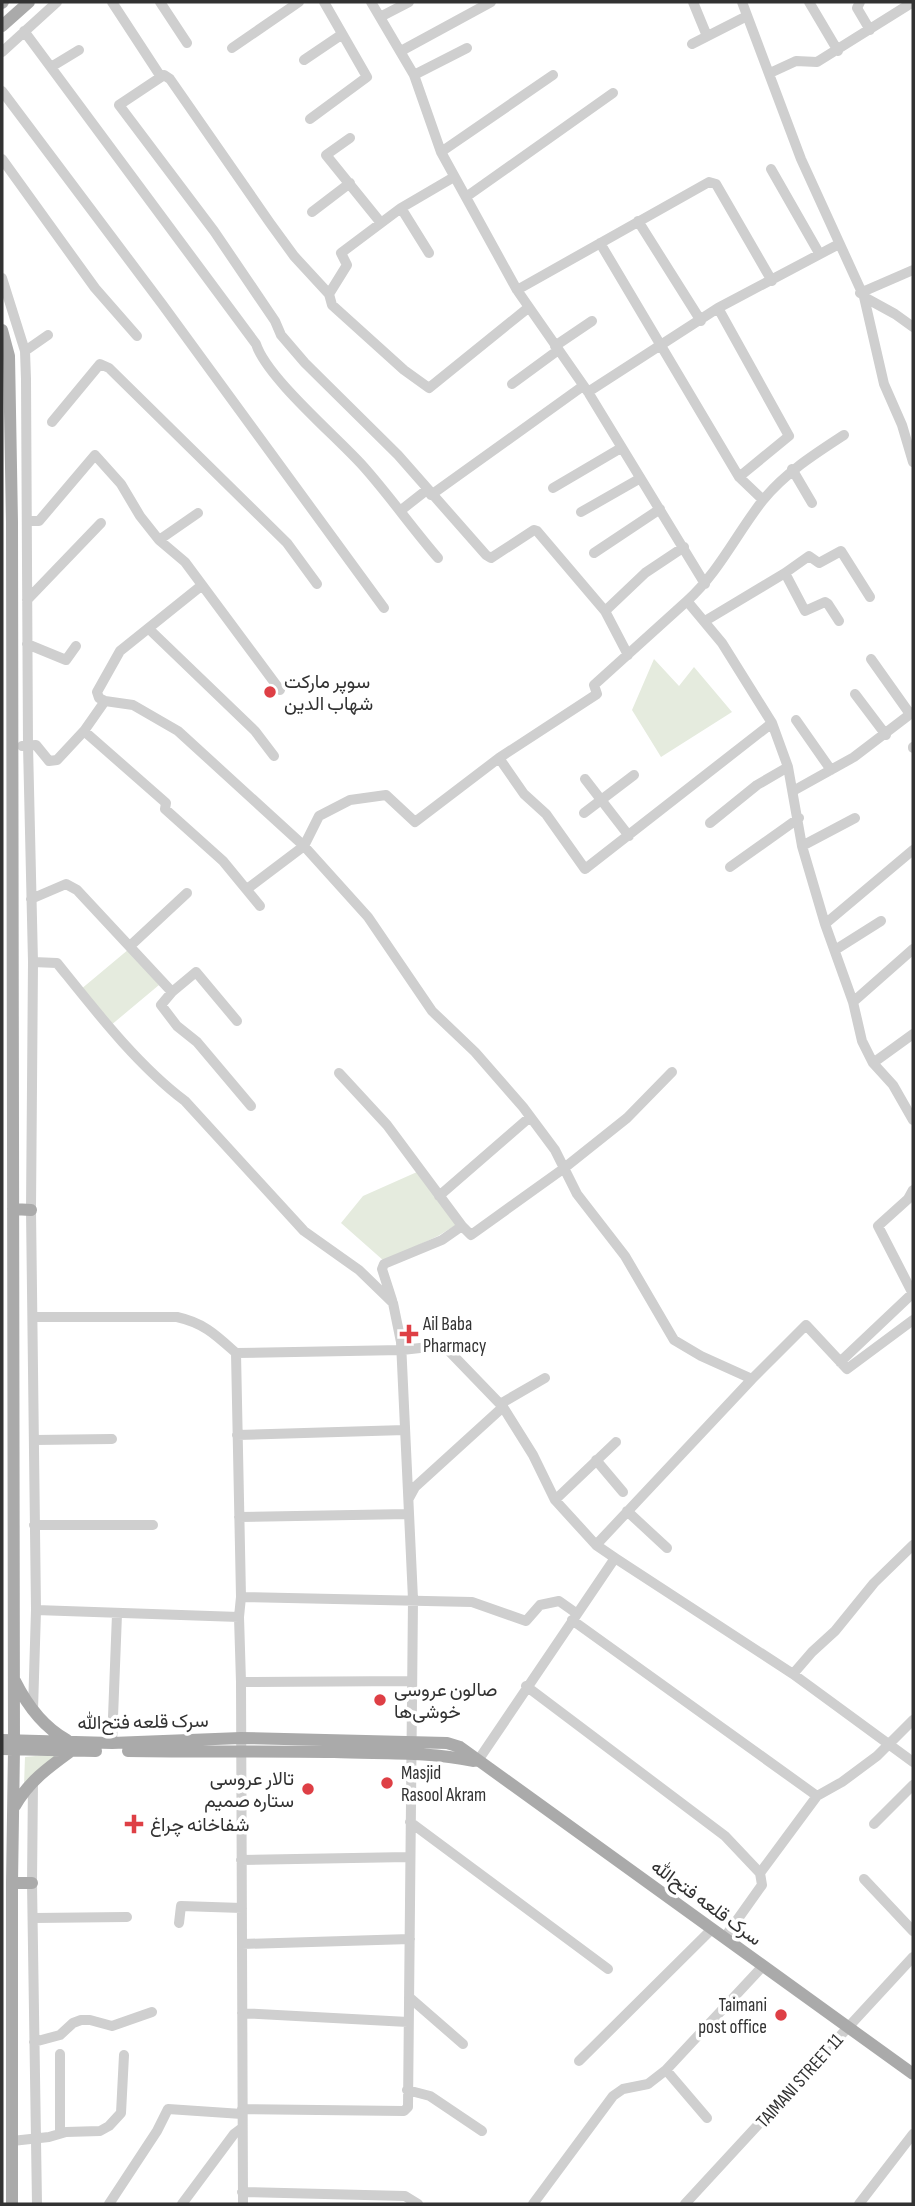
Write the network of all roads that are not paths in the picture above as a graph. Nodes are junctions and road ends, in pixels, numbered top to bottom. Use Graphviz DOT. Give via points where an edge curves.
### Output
graph roads {
  1 [pos="29,2"];
  2 [pos="57,2"];
  3 [pos="112,2"];
  4 [pos="160,2"];
  5 [pos="299,2"];
  6 [pos="324,2"];
  7 [pos="371,2"];
  8 [pos="409,2"];
  9 [pos="491,2"];
  10 [pos="693,2"];
  11 [pos="742,2"];
  12 [pos="809,2"];
  13 [pos="860,2"];
  14 [pos="912,2"];
  15 [pos="747,16"];
  16 [pos="380,17"];
  17 [pos="2,26"];
  18 [pos="870,30"];
  19 [pos="24,31"];
  20 [pos="341,35"];
  21 [pos="706,36"];
  22 [pos="187,43"];
  23 [pos="692,44"];
  24 [pos="232,47"];
  25 [pos="467,48"];
  26 [pos="79,50"];
  27 [pos="401,51"];
  28 [pos="838,51"];
  29 [pos="2,52"];
  30 [pos="304,60"];
  31 [pos="51,67"];
  32 [pos="769,73"];
  33 [pos="414,75"];
  34 [pos="553,75"];
  35 [pos="161,77"];
  36 [pos="2,90"];
  37 [pos="613,93"];
  38 [pos="310,119"];
  39 [pos="350,138"];
  40 [pos="441,152"];
  41 [pos="2,159"];
  42 [pos="771,169"];
  43 [pos="454,177"];
  44 [pos="350,184"];
  45 [pos="466,197"];
  46 [pos="401,208"];
  47 [pos="312,212"];
  48 [pos="638,221"];
  49 [pos="381,223"];
  50 [pos="600,243"];
  51 [pos="839,244"];
  52 [pos="429,253"];
  53 [pos="819,253"];
  54 [pos="913,270"];
  55 [pos="2,278"];
  56 [pos="772,281"];
  57 [pos="517,290"];
  58 [pos="329,294"];
  59 [pos="862,295"];
  60 [pos="528,308"];
  61 [pos="718,308"];
  62 [pos="592,321"];
  63 [pos="701,321"];
  64 [pos="913,327"];
  65 [pos="2,330"];
  66 [pos="48,334"];
  67 [pos="137,336"];
  68 [pos="661,345"];
  69 [pos="556,349"];
  70 [pos="25,351"];
  71 [pos="512,384"];
  72 [pos="585,389"];
  73 [pos="52,422"];
  74 [pos="844,435"];
  75 [pos="621,448"];
  76 [pos="913,462"];
  77 [pos="792,469"];
  78 [pos="739,477"];
  79 [pos="639,479"];
  80 [pos="553,488"];
  81 [pos="430,492"];
  82 [pos="763,500"];
  83 [pos="812,503"];
  84 [pos="660,509"];
  85 [pos="400,511"];
  86 [pos="581,512"];
  87 [pos="198,513"];
  88 [pos="27,521"];
  89 [pos="101,523"];
  90 [pos="159,540"];
  91 [pos="684,547"];
  92 [pos="594,553"];
  93 [pos="438,558"];
  94 [pos="785,573"];
  95 [pos="317,584"];
  96 [pos="705,584"];
  97 [pos="201,586"];
  98 [pos="870,597"];
  99 [pos="27,600"];
  100 [pos="687,601"];
  101 [pos="384,608"];
  102 [pos="605,611"];
  103 [pos="705,621"];
  104 [pos="839,621"];
  105 [pos="149,629"];
  106 [pos="27,644"];
  107 [pos="76,646"];
  108 [pos="628,655"];
  109 [pos="871,659"];
  110 [pos="280,690"];
  111 [pos="855,694"];
  112 [pos="105,701"];
  113 [pos="912,713"];
  114 [pos="796,720"];
  115 [pos="772,723"];
  116 [pos="84,731"];
  117 [pos="886,735"];
  118 [pos="11,746"];
  119 [pos="28,746"];
  120 [pos="274,756"];
  121 [pos="499,758"];
  122 [pos="788,767"];
  123 [pos="831,769"];
  124 [pos="634,775"];
  125 [pos="585,779"];
  126 [pos="793,791"];
  127 [pos="602,800"];
  128 [pos="584,813"];
  129 [pos="799,818"];
  130 [pos="855,818"];
  131 [pos="710,822"];
  132 [pos="629,836"];
  133 [pos="304,846"];
  134 [pos="802,846"];
  135 [pos="913,850"];
  136 [pos="730,867"];
  137 [pos="247,889"];
  138 [pos="187,893"];
  139 [pos="31,899"];
  140 [pos="260,906"];
  141 [pos="881,921"];
  142 [pos="825,924"];
  143 [pos="130,946"];
  144 [pos="913,949"];
  145 [pos="835,950"];
  146 [pos="33,962"];
  147 [pos="172,992"];
  148 [pos="853,1002"];
  149 [pos="237,1021"];
  150 [pos="913,1034"];
  151 [pos="873,1063"];
  152 [pos="672,1072"];
  153 [pos="339,1073"];
  154 [pos="7,1105"];
  155 [pos="909,1105"];
  156 [pos="251,1106"];
  157 [pos="530,1117"];
  158 [pos="913,1120"];
  159 [pos="563,1168"];
  160 [pos="913,1190"];
  161 [pos="439,1196"];
  162 [pos="13,1209"];
  163 [pos="31,1210"];
  164 [pos="462,1226"];
  165 [pos="913,1293"];
  166 [pos="393,1303"];
  167 [pos="33,1317"];
  168 [pos="913,1320"];
  169 [pos="402,1350"];
  170 [pos="236,1353"];
  171 [pos="840,1362"];
  172 [pos="545,1378"];
  173 [pos="752,1379"];
  174 [pos="501,1406"];
  175 [pos="405,1430"];
  176 [pos="237,1435"];
  177 [pos="112,1439"];
  178 [pos="35,1440"];
  179 [pos="616,1443"];
  180 [pos="596,1460"];
  181 [pos="622,1492"];
  182 [pos="409,1498"];
  183 [pos="555,1500"];
  184 [pos="627,1511"];
  185 [pos="409,1514"];
  186 [pos="239,1517"];
  187 [pos="34,1525"];
  188 [pos="153,1525"];
  189 [pos="596,1545"];
  190 [pos="913,1545"];
  191 [pos="667,1548"];
  192 [pos="615,1558"];
  193 [pos="241,1597"];
  194 [pos="413,1599"];
  195 [pos="36,1611"];
  196 [pos="117,1614"];
  197 [pos="574,1616"];
  198 [pos="239,1618"];
  199 [pos="793,1674"];
  200 [pos="13,1678"];
  201 [pos="412,1681"];
  202 [pos="242,1682"];
  203 [pos="526,1686"];
  204 [pos="33,1711"];
  205 [pos="913,1720"];
  206 [pos="241,1738"];
  207 [pos="8,1744"];
  208 [pos="112,1744"];
  209 [pos="889,1744"];
  210 [pos="71,1746"];
  211 [pos="410,1748"];
  212 [pos="241,1752"];
  213 [pos="477,1762"];
  214 [pos="913,1762"];
  215 [pos="33,1781"];
  216 [pos="913,1786"];
  217 [pos="817,1796"];
  218 [pos="13,1810"];
  219 [pos="410,1822"];
  220 [pos="874,1824"];
  221 [pos="409,1857"];
  222 [pos="242,1860"];
  223 [pos="760,1873"];
  224 [pos="864,1879"];
  225 [pos="12,1883"];
  226 [pos="32,1883"];
  227 [pos="242,1908"];
  228 [pos="127,1917"];
  229 [pos="34,1918"];
  230 [pos="179,1923"];
  231 [pos="712,1929"];
  232 [pos="913,1931"];
  233 [pos="724,1937"];
  234 [pos="410,1939"];
  235 [pos="242,1944"];
  236 [pos="913,1957"];
  237 [pos="763,1966"];
  238 [pos="608,1969"];
  239 [pos="409,1997"];
  240 [pos="152,2012"];
  241 [pos="242,2013"];
  242 [pos="408,2022"];
  243 [pos="848,2026"];
  244 [pos="34,2042"];
  245 [pos="463,2044"];
  246 [pos="60,2054"];
  247 [pos="124,2054"];
  248 [pos="579,2061"];
  249 [pos="666,2070"];
  250 [pos="913,2074"];
  251 [pos="407,2090"];
  252 [pos="242,2111"];
  253 [pos="708,2118"];
  254 [pos="242,2128"];
  255 [pos="482,2131"];
  256 [pos="60,2133"];
  257 [pos="913,2134"];
  258 [pos="36,2140"];
  259 [pos="12,2141"];
  260 [pos="243,2192"];
  261 [pos="379,2200"];
  262 [pos="12,2204"];
  263 [pos="37,2204"];
  264 [pos="109,2204"];
  265 [pos="182,2204"];
  266 [pos="243,2204"];
  267 [pos="418,2204"];
  268 [pos="533,2204"];
  269 [pos="685,2204"];
  270 [pos="859,2204"];
  1 -- 17 [label="main road"];
  2 -- 19 [label="street"];
  3 -- 35 [label="street"];
  4 -- 22 [label="street"];
  5 -- 24 [label="street"];
  6 -- 20 [label="street"];
  7 -- 16 [label="street"];
  8 -- 16 [label="street"];
  9 -- 27 [label="street"];
  10 -- 21 [label="street"];
  11 -- 15 [label="street"];
  12 -- 28 [label="street"];
  13 -- 18 [label="street" via="857,7"];
  14 -- 18 [label="street"];
  15 -- 21 [label="street"];
  15 -- 32 [label="street"];
  16 -- 27 [label="street"];
  18 -- 28 [label="street"];
  19 -- 29 [label="street"];
  19 -- 31 [label="street"];
  20 -- 30 [label="street"];
  20 -- 38 [label="street" via="367,77"];
  21 -- 23 [label="street"];
  25 -- 33 [label="street"];
  26 -- 31 [label="street"];
  27 -- 33 [label="street"];
  28 -- 32 [label="street" via="817,62 796,61"];
  31 -- 85 [label="street" via="279,379"];
  32 -- 51 [label="street"];
  33 -- 40 [label="street"];
  34 -- 40 [label="street"];
  35 -- 58 [label="street" via="170,79 294,256"];
  35 -- 81 [label="street" via="119,105 214,231 281,335"];
  36 -- 101 [label="street"];
  37 -- 45 [label="street"];
  39 -- 44 [label="street" via="326,155"];
  40 -- 43 [label="street"];
  41 -- 67 [label="street" via="95,288"];
  42 -- 53 [label="street"];
  43 -- 45 [label="street"];
  43 -- 46 [label="street"];
  44 -- 47 [label="street"];
  44 -- 49 [label="street"];
  45 -- 57 [label="street"];
  46 -- 49 [label="street"];
  46 -- 52 [label="street"];
  48 -- 50 [label="street"];
  48 -- 56 [label="street" via="709,182 716,184"];
  48 -- 63 [label="street"];
  49 -- 58 [label="street" via="341,253 347,265"];
  50 -- 57 [label="street"];
  50 -- 68 [label="street"];
  51 -- 53 [label="street"];
  51 -- 59 [label="street"];
  53 -- 56 [label="street"];
  54 -- 59 [label="street"];
  55 -- 70 [label="street"];
  56 -- 61 [label="street"];
  57 -- 60 [label="street"];
  58 -- 60 [label="street" via="332,305 429,388"];
  59 -- 64 [label="street"];
  59 -- 76 [label="street" via="884,384"];
  60 -- 69 [label="street"];
  61 -- 63 [label="street"];
  61 -- 78 [label="street" via="789,436"];
  62 -- 69 [label="street"];
  63 -- 68 [label="street"];
  65 -- 118 [label="main road" via="9,356"];
  66 -- 70 [label="street"];
  68 -- 72 [label="street"];
  68 -- 78 [label="street"];
  69 -- 71 [label="street"];
  69 -- 72 [label="street"];
  70 -- 88 [label="street"];
  72 -- 75 [label="street"];
  72 -- 81 [label="street"];
  73 -- 95 [label="street" via="100,364 109,368 286,543"];
  74 -- 77 [label="street"];
  75 -- 79 [label="street"];
  75 -- 80 [label="street"];
  77 -- 82 [label="street"];
  77 -- 83 [label="street"];
  78 -- 82 [label="street"];
  79 -- 84 [label="street"];
  79 -- 86 [label="street"];
  81 -- 85 [label="street"];
  81 -- 102 [label="street" via="491,558 534,530"];
  82 -- 96 [label="street"];
  84 -- 91 [label="street"];
  84 -- 92 [label="street"];
  85 -- 93 [label="street"];
  87 -- 90 [label="street"];
  88 -- 90 [label="street" via="39,521 95,455"];
  88 -- 99 [label="street"];
  89 -- 99 [label="street"];
  90 -- 97 [label="street" via="185,562"];
  91 -- 96 [label="street"];
  91 -- 102 [label="street" via="645,573"];
  94 -- 98 [label="street" via="809,556 819,563 841,551"];
  94 -- 103 [label="street"];
  94 -- 104 [label="street" via="805,611 825,602"];
  96 -- 100 [label="street"];
  97 -- 105 [label="street"];
  97 -- 110 [label="street"];
  99 -- 106 [label="street"];
  100 -- 103 [label="street"];
  100 -- 108 [label="street"];
  102 -- 108 [label="street"];
  103 -- 115 [label="street"];
  105 -- 112 [label="street" via="115,657 97,692"];
  105 -- 120 [label="street" via="246,721"];
  106 -- 107 [label="street" via="66,660"];
  106 -- 119 [label="street"];
  108 -- 121 [label="street" via="594,685 597,694"];
  109 -- 113 [label="street"];
  111 -- 117 [label="street"];
  112 -- 116 [label="street"];
  112 -- 133 [label="street" via="133,705 178,731"];
  113 -- 117 [label="street"];
  114 -- 123 [label="street"];
  115 -- 122 [label="street"];
  115 -- 132 [label="street"];
  116 -- 119 [label="street" via="57,761 49,761 36,745"];
  116 -- 137 [label="street" via="166,803 165,808"];
  117 -- 123 [label="street"];
  118 -- 119 [label="street"];
  118 -- 154 [label="main road"];
  119 -- 139 [label="street"];
  121 -- 132 [label="street" via="583,868"];
  121 -- 133 [label="street" via="415,822 386,795 359,798 319,816"];
  122 -- 126 [label="street"];
  122 -- 131 [label="street"];
  123 -- 126 [label="street"];
  124 -- 127 [label="street"];
  125 -- 127 [label="street"];
  126 -- 129 [label="street"];
  127 -- 128 [label="street"];
  127 -- 132 [label="street"];
  129 -- 134 [label="street"];
  129 -- 136 [label="street"];
  130 -- 134 [label="street"];
  133 -- 137 [label="street"];
  133 -- 157 [label="street" via="368,917 432,1011 475,1052"];
  134 -- 142 [label="street"];
  135 -- 142 [label="street"];
  137 -- 140 [label="street"];
  138 -- 143 [label="street"];
  139 -- 143 [label="street" via="66,884"];
  139 -- 146 [label="street"];
  141 -- 145 [label="street"];
  142 -- 145 [label="street"];
  143 -- 147 [label="street"];
  144 -- 148 [label="street"];
  145 -- 148 [label="street"];
  146 -- 163 [label="street"];
  146 -- 166 [label="street" via="57,963 106,1025 185,1101 304,1231 359,1270"];
  147 -- 149 [label="street" via="196,972"];
  147 -- 156 [label="street" via="161,1005"];
  148 -- 151 [label="street" via="862,1041"];
  150 -- 151 [label="street"];
  151 -- 155 [label="street"];
  152 -- 159 [label="street" via="627,1118"];
  153 -- 161 [label="street" via="387,1125"];
  154 -- 162 [label="main road"];
  155 -- 158 [label="street"];
  157 -- 159 [label="street"];
  157 -- 161 [label="street"];
  159 -- 164 [label="street" via="471,1235"];
  159 -- 173 [label="street" via="577,1194 625,1256 674,1340"];
  160 -- 165 [label="street" via="877,1226"];
  161 -- 164 [label="street"];
  162 -- 163 [label="main road"];
  162 -- 200 [label="main road"];
  163 -- 167 [label="street"];
  164 -- 166 [label="street" via="442,1240 384,1264"];
  165 -- 171 [label="street"];
  166 -- 169 [label="street"];
  167 -- 170 [label="street" via="177,1317 195,1321"];
  167 -- 178 [label="street"];
  168 -- 171 [label="street" via="849,1368"];
  169 -- 170 [label="street"];
  169 -- 174 [label="street" via="438,1346 448,1350"];
  169 -- 175 [label="street"];
  170 -- 176 [label="street"];
  171 -- 173 [label="street" via="806,1325"];
  172 -- 174 [label="street"];
  173 -- 184 [label="street"];
  174 -- 182 [label="street" via="415,1487"];
  174 -- 183 [label="street"];
  175 -- 176 [label="street"];
  175 -- 182 [label="street"];
  176 -- 186 [label="street"];
  177 -- 178 [label="street"];
  178 -- 187 [label="street"];
  179 -- 180 [label="street"];
  180 -- 181 [label="street"];
  180 -- 183 [label="street"];
  182 -- 185 [label="street"];
  183 -- 189 [label="street"];
  184 -- 189 [label="street"];
  184 -- 191 [label="street"];
  185 -- 186 [label="street"];
  185 -- 194 [label="street"];
  186 -- 193 [label="street"];
  187 -- 188 [label="street"];
  187 -- 195 [label="street"];
  189 -- 192 [label="street"];
  190 -- 199 [label="street"];
  192 -- 197 [label="street"];
  192 -- 199 [label="street"];
  193 -- 194 [label="street"];
  193 -- 198 [label="street"];
  194 -- 197 [label="street" via="472,1602 526,1621 540,1605 559,1601"];
  194 -- 201 [label="street"];
  195 -- 196 [label="street"];
  195 -- 204 [label="street"];
  196 -- 198 [label="street"];
  196 -- 208 [label="street"];
  197 -- 203 [label="street"];
  197 -- 217 [label="street"];
  198 -- 202 [label="street"];
  199 -- 209 [label="street"];
  200 -- 204 [label="main road"];
  200 -- 207 [label="main road"];
  201 -- 202 [label="street"];
  201 -- 211 [label="street"];
  202 -- 206 [label="street"];
  203 -- 213 [label="street"];
  203 -- 223 [label="street" via="725,1836"];
  204 -- 210 [label="main road"];
  205 -- 209 [label="street"];
  206 -- 208 [label="main road, سرک قلعه فتح‌الله"];
  206 -- 211 [label="main road, سرک قلعه فتح‌الله"];
  206 -- 212 [label="street"];
  207 -- 210 [label="main road, سرک قلعه فتح‌الله"];
  207 -- 218 [label="main road"];
  208 -- 210 [label="main road, سرک قلعه فتح‌الله"];
  209 -- 214 [label="street"];
  209 -- 217 [label="street" via="860,1770"];
  210 -- 212 [label="main road, سرک قلعه فتح‌الله"];
  210 -- 215 [label="main road"];
  211 -- 212 [label="main road, سرک قلعه فتح‌الله"];
  211 -- 213 [label="main road, سرک قلعه فتح‌الله" via="447,1743 460,1747"];
  211 -- 219 [label="street"];
  212 -- 222 [label="street"];
  213 -- 231 [label="main road, سرک قلعه فتح‌الله"];
  215 -- 218 [label="main road"];
  215 -- 226 [label="street"];
  216 -- 220 [label="street"];
  217 -- 223 [label="street"];
  218 -- 225 [label="main road"];
  219 -- 221 [label="street"];
  219 -- 238 [label="street"];
  221 -- 222 [label="street"];
  221 -- 234 [label="street"];
  222 -- 227 [label="street"];
  223 -- 233 [label="street" via="762,1885"];
  224 -- 232 [label="street"];
  225 -- 226 [label="main road"];
  225 -- 259 [label="main road"];
  226 -- 229 [label="street"];
  227 -- 230 [label="street" via="181,1906"];
  227 -- 235 [label="street"];
  228 -- 229 [label="street"];
  229 -- 244 [label="street"];
  231 -- 233 [label="main road, سرک قلعه فتح‌الله"];
  231 -- 248 [label="street"];
  233 -- 237 [label="main road, سرک قلعه فتح‌الله"];
  234 -- 235 [label="street"];
  234 -- 239 [label="street"];
  235 -- 241 [label="street"];
  236 -- 243 [label="street, TAIMANI STREET 11"];
  237 -- 243 [label="main road, سرک قلعه فتح‌الله"];
  237 -- 249 [label="street"];
  239 -- 242 [label="street"];
  239 -- 245 [label="street"];
  240 -- 244 [label="street" via="112,2026 81,2020 60,2035"];
  241 -- 242 [label="street"];
  241 -- 252 [label="street"];
  242 -- 251 [label="street"];
  243 -- 250 [label="main road, سرک قلعه فتح‌الله"];
  243 -- 269 [label="street, TAIMANI STREET 11"];
  244 -- 258 [label="street"];
  246 -- 256 [label="street"];
  247 -- 256 [label="street" via="117,2119 100,2131"];
  249 -- 253 [label="street"];
  249 -- 268 [label="street" via="648,2084 622,2089 613,2096"];
  251 -- 252 [label="street" via="404,2111"];
  251 -- 255 [label="street" via="430,2096"];
  252 -- 254 [label="street"];
  252 -- 264 [label="street" via="168,2109"];
  254 -- 260 [label="street"];
  254 -- 265 [label="street"];
  256 -- 258 [label="street"];
  257 -- 270 [label="street"];
  258 -- 259 [label="street"];
  258 -- 263 [label="street"];
  259 -- 262 [label="main road"];
  260 -- 261 [label="street"];
  260 -- 266 [label="street"];
  261 -- 267 [label="street" via="405,2196"];
}
